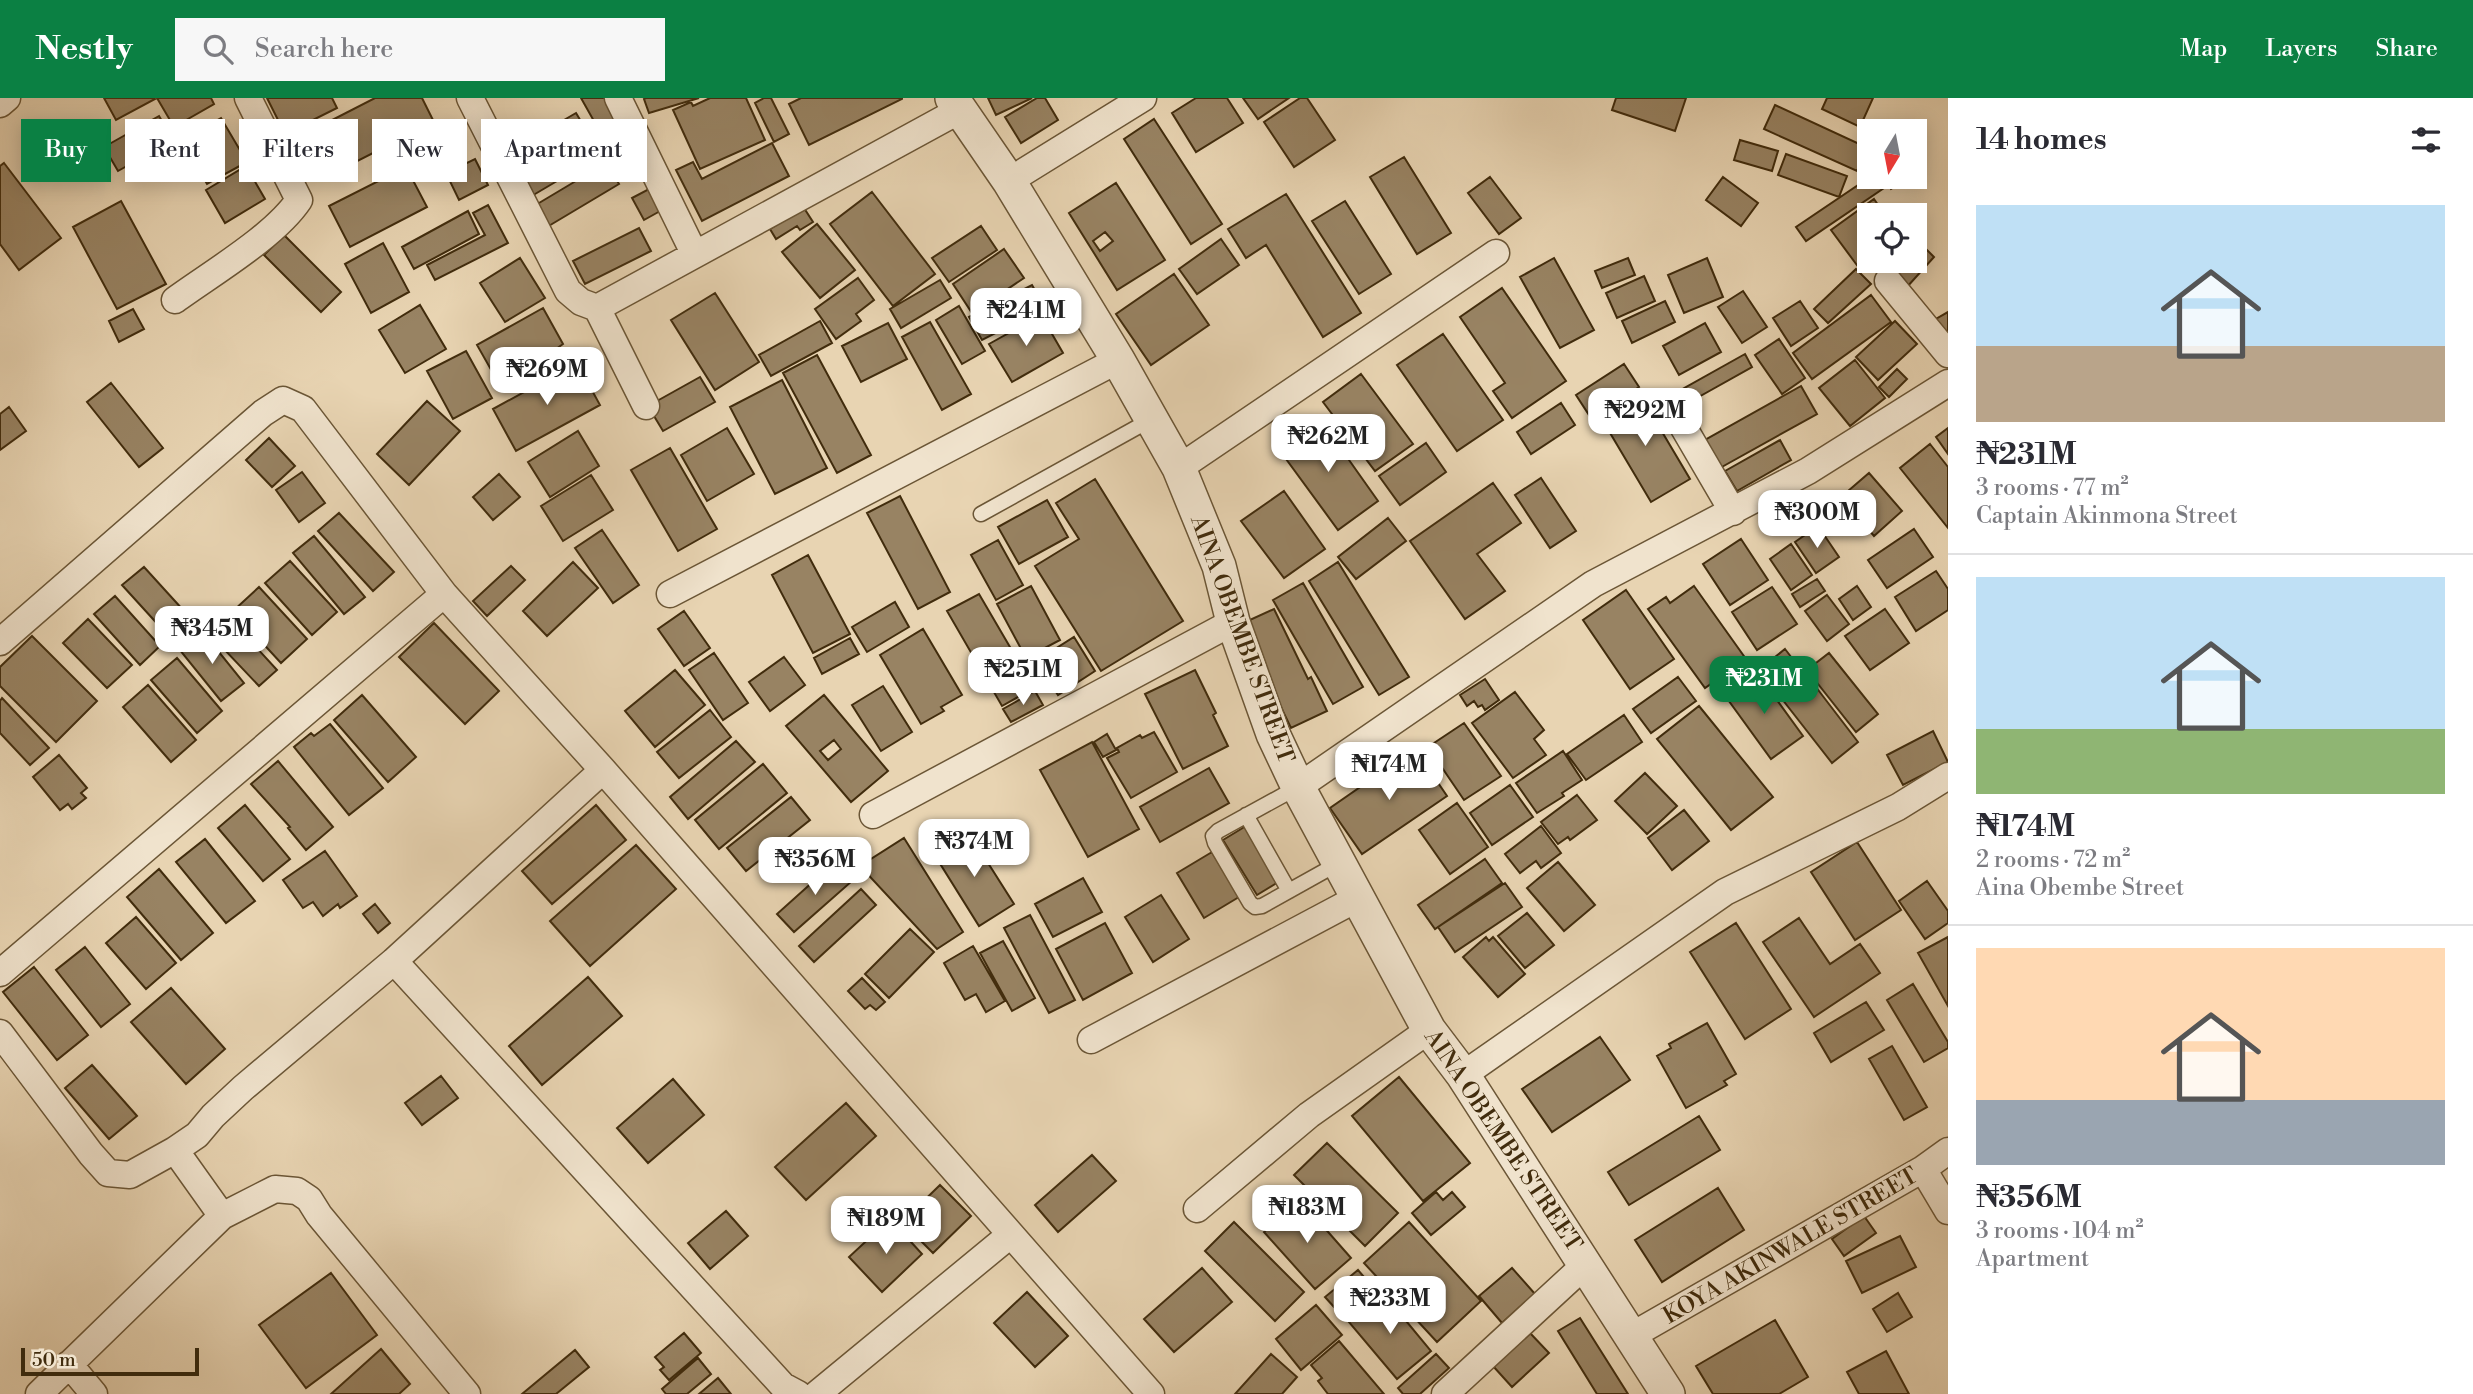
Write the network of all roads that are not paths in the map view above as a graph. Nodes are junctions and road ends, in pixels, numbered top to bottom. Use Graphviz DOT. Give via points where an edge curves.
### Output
graph roads {
  1 [pos="7,98"];
  2 [pos="248,98"];
  3 [pos="470,98"];
  4 [pos="618,98"];
  5 [pos="1143,98"];
  6 [pos="0,104"];
  7 [pos="956,104"];
  8 [pos="1009,181"];
  9 [pos="694,253"];
  10 [pos="1496,253"];
  11 [pos="1888,281"];
  12 [pos="175,300"];
  13 [pos="597,309"];
  14 [pos="1948,354"];
  15 [pos="1118,360"];
  16 [pos="1948,383"];
  17 [pos="646,405"];
  18 [pos="1674,411"];
  19 [pos="1152,419"];
  20 [pos="1179,468"];
  21 [pos="1733,512"];
  22 [pos="981,513"];
  23 [pos="444,594"];
  24 [pos="670,594"];
  25 [pos="1233,622"];
  26 [pos="0,642"];
  27 [pos="603,770"];
  28 [pos="1948,776"];
  29 [pos="1298,787"];
  30 [pos="873,815"];
  31 [pos="1246,815"];
  32 [pos="1339,863"];
  33 [pos="1290,891"];
  34 [pos="1358,898"];
  35 [pos="394,961"];
  36 [pos="0,973"];
  37 [pos="1429,1030"];
  38 [pos="0,1033"];
  39 [pos="1091,1040"];
  40 [pos="1464,1075"];
  41 [pos="175,1150"];
  42 [pos="1948,1151"];
  43 [pos="1923,1169"];
  44 [pos="1197,1209"];
  45 [pos="1948,1211"];
  46 [pos="222,1216"];
  47 [pos="1010,1235"];
  48 [pos="1586,1264"];
  49 [pos="1631,1336"];
  50 [pos="69,1364"];
  51 [pos="39,1394"];
  52 [pos="94,1394"];
  53 [pos="467,1394"];
  54 [pos="798,1394"];
  55 [pos="817,1394"];
  56 [pos="1151,1394"];
  57 [pos="1445,1394"];
  58 [pos="1668,1394"];
  1 -- 6 [label="street"];
  2 -- 12 [label="street" via="299,200 268,232"];
  3 -- 13 [label="street" via="568,291"];
  4 -- 9 [label="street"];
  5 -- 8 [label="street"];
  7 -- 8 [label="street, AINA OBEMBE STREET"];
  7 -- 9 [label="street"];
  8 -- 15 [label="street, AINA OBEMBE STREET"];
  9 -- 13 [label="street"];
  10 -- 20 [label="street"];
  11 -- 14 [label="street"];
  13 -- 17 [label="street"];
  15 -- 19 [label="street, AINA OBEMBE STREET"];
  15 -- 24 [label="street"];
  16 -- 21 [label="street"];
  18 -- 21 [label="street"];
  19 -- 20 [label="street, AINA OBEMBE STREET"];
  19 -- 22 [label="lane"];
  20 -- 25 [label="street, AINA OBEMBE STREET" via="1219,566"];
  21 -- 29 [label="street" via="1593,584"];
  23 -- 26 [label="street" via="303,409 283,400"];
  23 -- 27 [label="street"];
  23 -- 36 [label="street"];
  25 -- 29 [label="street, AINA OBEMBE STREET" via="1273,734"];
  25 -- 30 [label="street"];
  27 -- 35 [label="street"];
  27 -- 47 [label="street"];
  28 -- 40 [label="street" via="1898,807 1725,892"];
  29 -- 31 [label="lane"];
  29 -- 32 [label="street, AINA OBEMBE STREET"];
  31 -- 33 [label="lane"];
  31 -- 33 [label="lane" via="1218,831 1214,843 1255,907"];
  32 -- 33 [label="lane"];
  32 -- 34 [label="street, AINA OBEMBE STREET"];
  34 -- 37 [label="street, AINA OBEMBE STREET"];
  34 -- 39 [label="street"];
  35 -- 41 [label="street"];
  35 -- 54 [label="street" via="783,1386"];
  37 -- 40 [label="street, AINA OBEMBE STREET"];
  37 -- 44 [label="street" via="1310,1115"];
  38 -- 41 [label="street" via="108,1172 130,1175"];
  40 -- 48 [label="street, AINA OBEMBE STREET"];
  41 -- 46 [label="street"];
  42 -- 43 [label="street, KOYA AKINWALE STREET"];
  43 -- 45 [label="street"];
  43 -- 49 [label="street, KOYA AKINWALE STREET"];
  46 -- 50 [label="street"];
  46 -- 53 [label="street" via="275,1189 303,1195"];
  47 -- 55 [label="street"];
  47 -- 56 [label="street"];
  48 -- 49 [label="street, AINA OBEMBE STREET"];
  48 -- 57 [label="street"];
  49 -- 58 [label="street, AINA OBEMBE STREET"];
  50 -- 51 [label="street"];
  50 -- 52 [label="street"];
}
